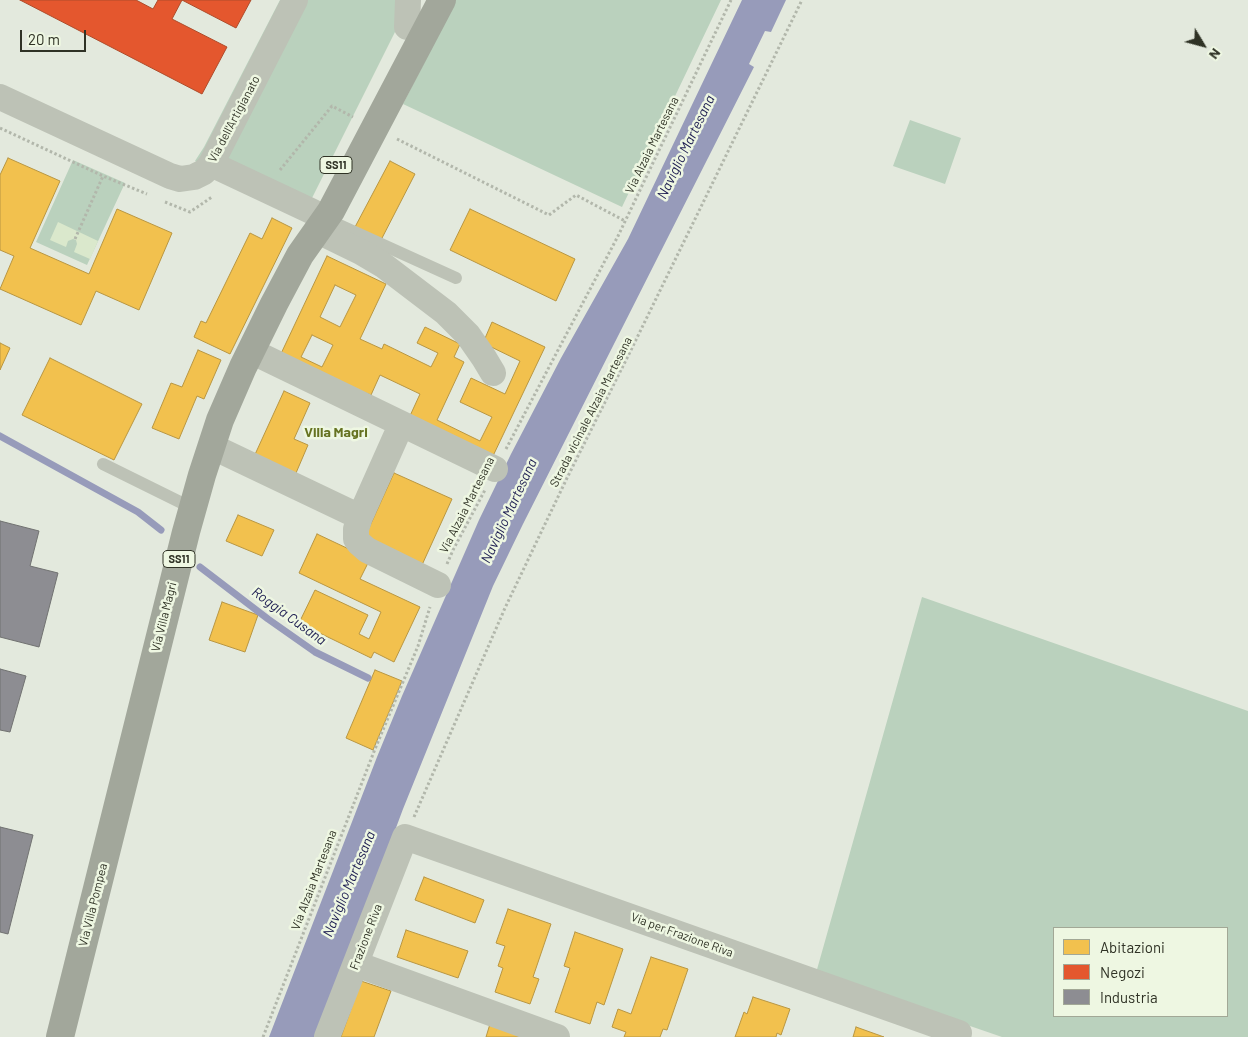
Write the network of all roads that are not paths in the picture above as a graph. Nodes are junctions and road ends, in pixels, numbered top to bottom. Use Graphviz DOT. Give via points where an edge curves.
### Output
graph roads {
  1 [pos="295,0"];
  2 [pos="408,0"];
  3 [pos="421,0"];
  4 [pos="442,0"];
  5 [pos="407,27"];
  6 [pos="388,84"];
  7 [pos="0,97"];
  8 [pos="211,164"];
  9 [pos="319,221"];
  10 [pos="456,278"];
  11 [pos="251,351"];
  12 [pos="492,373"];
  13 [pos="401,425"];
  14 [pos="211,446"];
  15 [pos="103,464"];
  16 [pos="495,469"];
  17 [pos="192,508"];
  18 [pos="360,517"];
  19 [pos="438,585"];
  20 [pos="126,772"];
  21 [pos="405,837"];
  22 [pos="356,964"];
  23 [pos="959,1035"];
  24 [pos="60,1037"];
  25 [pos="328,1037"];
  26 [pos="557,1037"];
  1 -- 8 [label="street, Via dell'Artigianato"];
  2 -- 5 [label="street"];
  3 -- 5 [label="main road, SS11"];
  4 -- 6 [label="main road, SS11"];
  5 -- 6 [label="main road, SS11"];
  6 -- 9 [label="main road, Via Villa Magri / SS11"];
  7 -- 8 [label="street, Via dell'Artigianato" via="174,178 194,177"];
  8 -- 9 [label="street" via="261,187"];
  9 -- 10 [label="lane"];
  9 -- 11 [label="main road, Via Villa Magri / SS11"];
  9 -- 12 [label="street" via="446,313 468,335"];
  11 -- 13 [label="street"];
  11 -- 14 [label="main road, Via Villa Magri / SS11"];
  13 -- 16 [label="street"];
  13 -- 18 [label="street"];
  14 -- 17 [label="main road, Via Villa Magri / SS11"];
  14 -- 18 [label="street"];
  15 -- 17 [label="lane"];
  17 -- 20 [label="main road, Via Villa Magri / SS11"];
  18 -- 19 [label="street" via="356,534 358,543"];
  20 -- 24 [label="main road, Via Villa Pompea / SS11"];
  21 -- 22 [label="street, Frazione Riva"];
  21 -- 23 [label="street, Via per Frazione Riva"];
  22 -- 25 [label="street, Frazione Riva"];
  22 -- 26 [label="street"];
}
